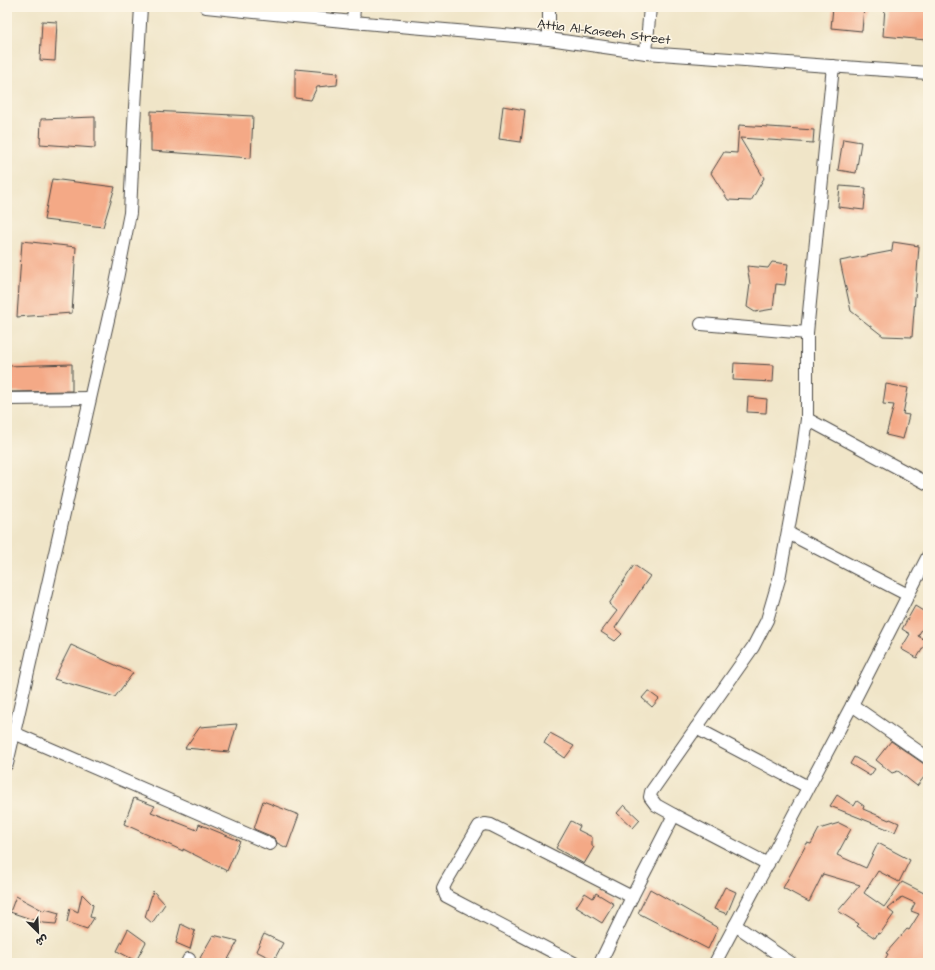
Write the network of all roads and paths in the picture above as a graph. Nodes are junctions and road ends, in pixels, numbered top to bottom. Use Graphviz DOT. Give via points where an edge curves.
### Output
graph roads {
  1 [pos="141,7"];
  2 [pos="206,7"];
  3 [pos="354,7"];
  4 [pos="549,7"];
  5 [pos="650,7"];
  6 [pos="353,22"];
  7 [pos="550,39"];
  8 [pos="646,53"];
  9 [pos="833,66"];
  10 [pos="928,73"];
  11 [pos="701,324"];
  12 [pos="807,333"];
  13 [pos="90,398"];
  14 [pos="7,400"];
  15 [pos="807,419"];
  16 [pos="928,484"];
  17 [pos="788,533"];
  18 [pos="928,556"];
  19 [pos="908,595"];
  20 [pos="852,705"];
  21 [pos="696,728"];
  22 [pos="14,733"];
  23 [pos="928,758"];
  24 [pos="7,764"];
  25 [pos="808,787"];
  26 [pos="674,815"];
  27 [pos="270,844"];
  28 [pos="768,864"];
  29 [pos="632,896"];
  30 [pos="735,925"];
  31 [pos="574,963"];
  32 [pos="600,963"];
  33 [pos="715,963"];
  34 [pos="790,963"];
  1 -- 13 [label="street" via="130,213"];
  2 -- 6 [label="street, Attia Al-Kaseeh Street"];
  3 -- 6 [label="street"];
  4 -- 7 [label="street"];
  5 -- 8 [label="street"];
  6 -- 7 [label="street, Attia Al-Kaseeh Street"];
  7 -- 8 [label="street, Attia Al-Kaseeh Street"];
  8 -- 9 [label="street, Attia Al-Kaseeh Street"];
  9 -- 10 [label="street, Attia Al-Kaseeh Street"];
  9 -- 12 [label="street"];
  11 -- 12 [label="street"];
  12 -- 15 [label="street"];
  13 -- 14 [label="street"];
  13 -- 22 [label="street"];
  15 -- 16 [label="street"];
  15 -- 17 [label="street"];
  17 -- 19 [label="street"];
  17 -- 21 [label="street" via="779,579 767,620 753,647"];
  18 -- 19 [label="street"];
  19 -- 20 [label="street"];
  20 -- 23 [label="street"];
  20 -- 25 [label="street"];
  21 -- 25 [label="street"];
  21 -- 26 [label="street" via="651,792 650,797 656,804"];
  22 -- 24 [label="street"];
  22 -- 27 [label="street"];
  25 -- 28 [label="street"];
  26 -- 28 [label="street"];
  26 -- 29 [label="street"];
  28 -- 30 [label="street"];
  29 -- 31 [label="street" via="491,825 479,826 446,882 446,896"];
  29 -- 32 [label="street"];
  30 -- 33 [label="street"];
  30 -- 34 [label="street"];
}
